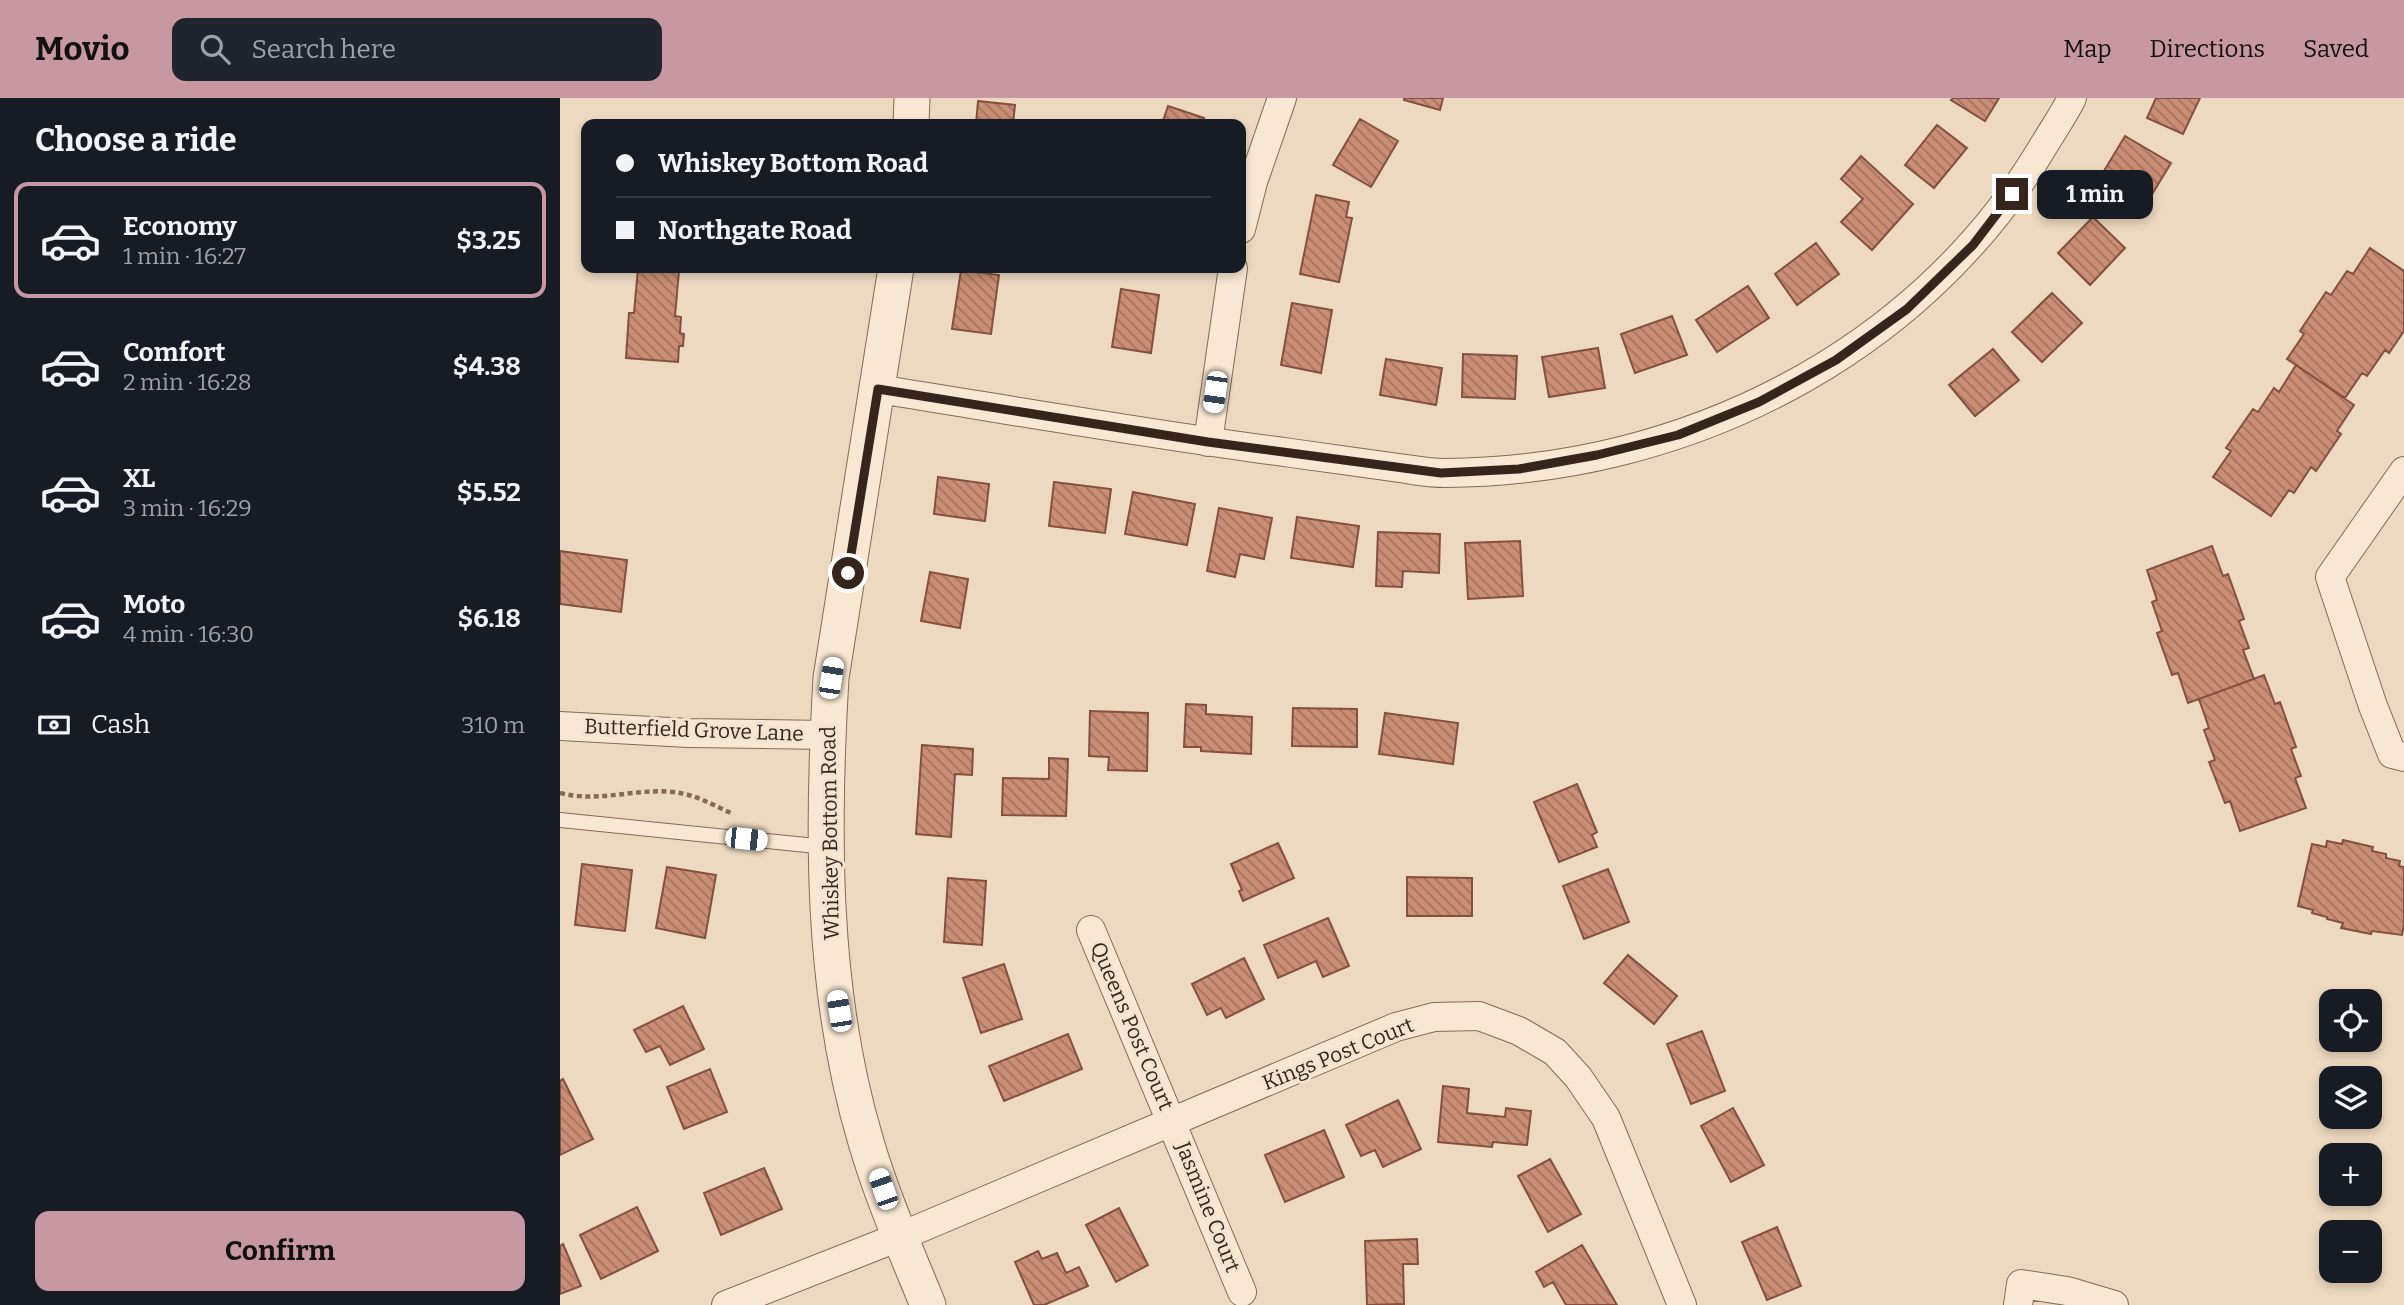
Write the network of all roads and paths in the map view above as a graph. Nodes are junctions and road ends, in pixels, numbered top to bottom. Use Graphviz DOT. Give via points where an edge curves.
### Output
graph roads {
  1 [pos="912,98"];
  2 [pos="1282,98"];
  3 [pos="2072,98"];
  4 [pos="911,119"];
  5 [pos="1246,208"];
  6 [pos="895,273"];
  7 [pos="1232,273"];
  8 [pos="878,389"];
  9 [pos="1208,442"];
  10 [pos="2404,471"];
  11 [pos="560,726"];
  12 [pos="828,735"];
  13 [pos="2404,757"];
  14 [pos="560,793"];
  15 [pos="738,816"];
  16 [pos="560,820"];
  17 [pos="826,847"];
  18 [pos="1091,930"];
  19 [pos="1173,1122"];
  20 [pos="900,1237"];
  21 [pos="1242,1292"];
  22 [pos="2019,1295"];
  23 [pos="726,1305"];
  24 [pos="928,1305"];
  25 [pos="1682,1305"];
  26 [pos="2114,1305"];
  1 -- 4 [label="street"];
  2 -- 5 [label="street"];
  3 -- 9 [label="street" via="2025,177 1973,245 1907,309 1836,360 1759,402 1678,435 1519,469 1441,473"];
  6 -- 8 [label="street, Whiskey Bottom Road"];
  7 -- 9 [label="street"];
  8 -- 9 [label="street"];
  8 -- 12 [label="street, Whiskey Bottom Road" via="831,678"];
  10 -- 13 [label="street" via="2330,578 2392,754"];
  11 -- 12 [label="street, Butterfield Grove Lane"];
  12 -- 17 [label="street, Whiskey Bottom Road"];
  14 -- 15 [label="path" via="608,797 671,792 697,796"];
  16 -- 17 [label="lane"];
  17 -- 20 [label="street, Whiskey Bottom Road" via="831,960 847,1063 866,1141"];
  18 -- 19 [label="street, Queens Post Court"];
  19 -- 20 [label="street, Kings Post Court"];
  19 -- 21 [label="street, Jasmine Court"];
  19 -- 25 [label="street, Kings Post Court" via="1396,1027 1434,1017 1479,1016 1555,1052 1578,1077 1606,1118"];
  20 -- 23 [label="street, Kings Post Court"];
  20 -- 24 [label="street, Whiskey Bottom Road"];
  22 -- 26 [label="street" via="2067,1291"];
}
